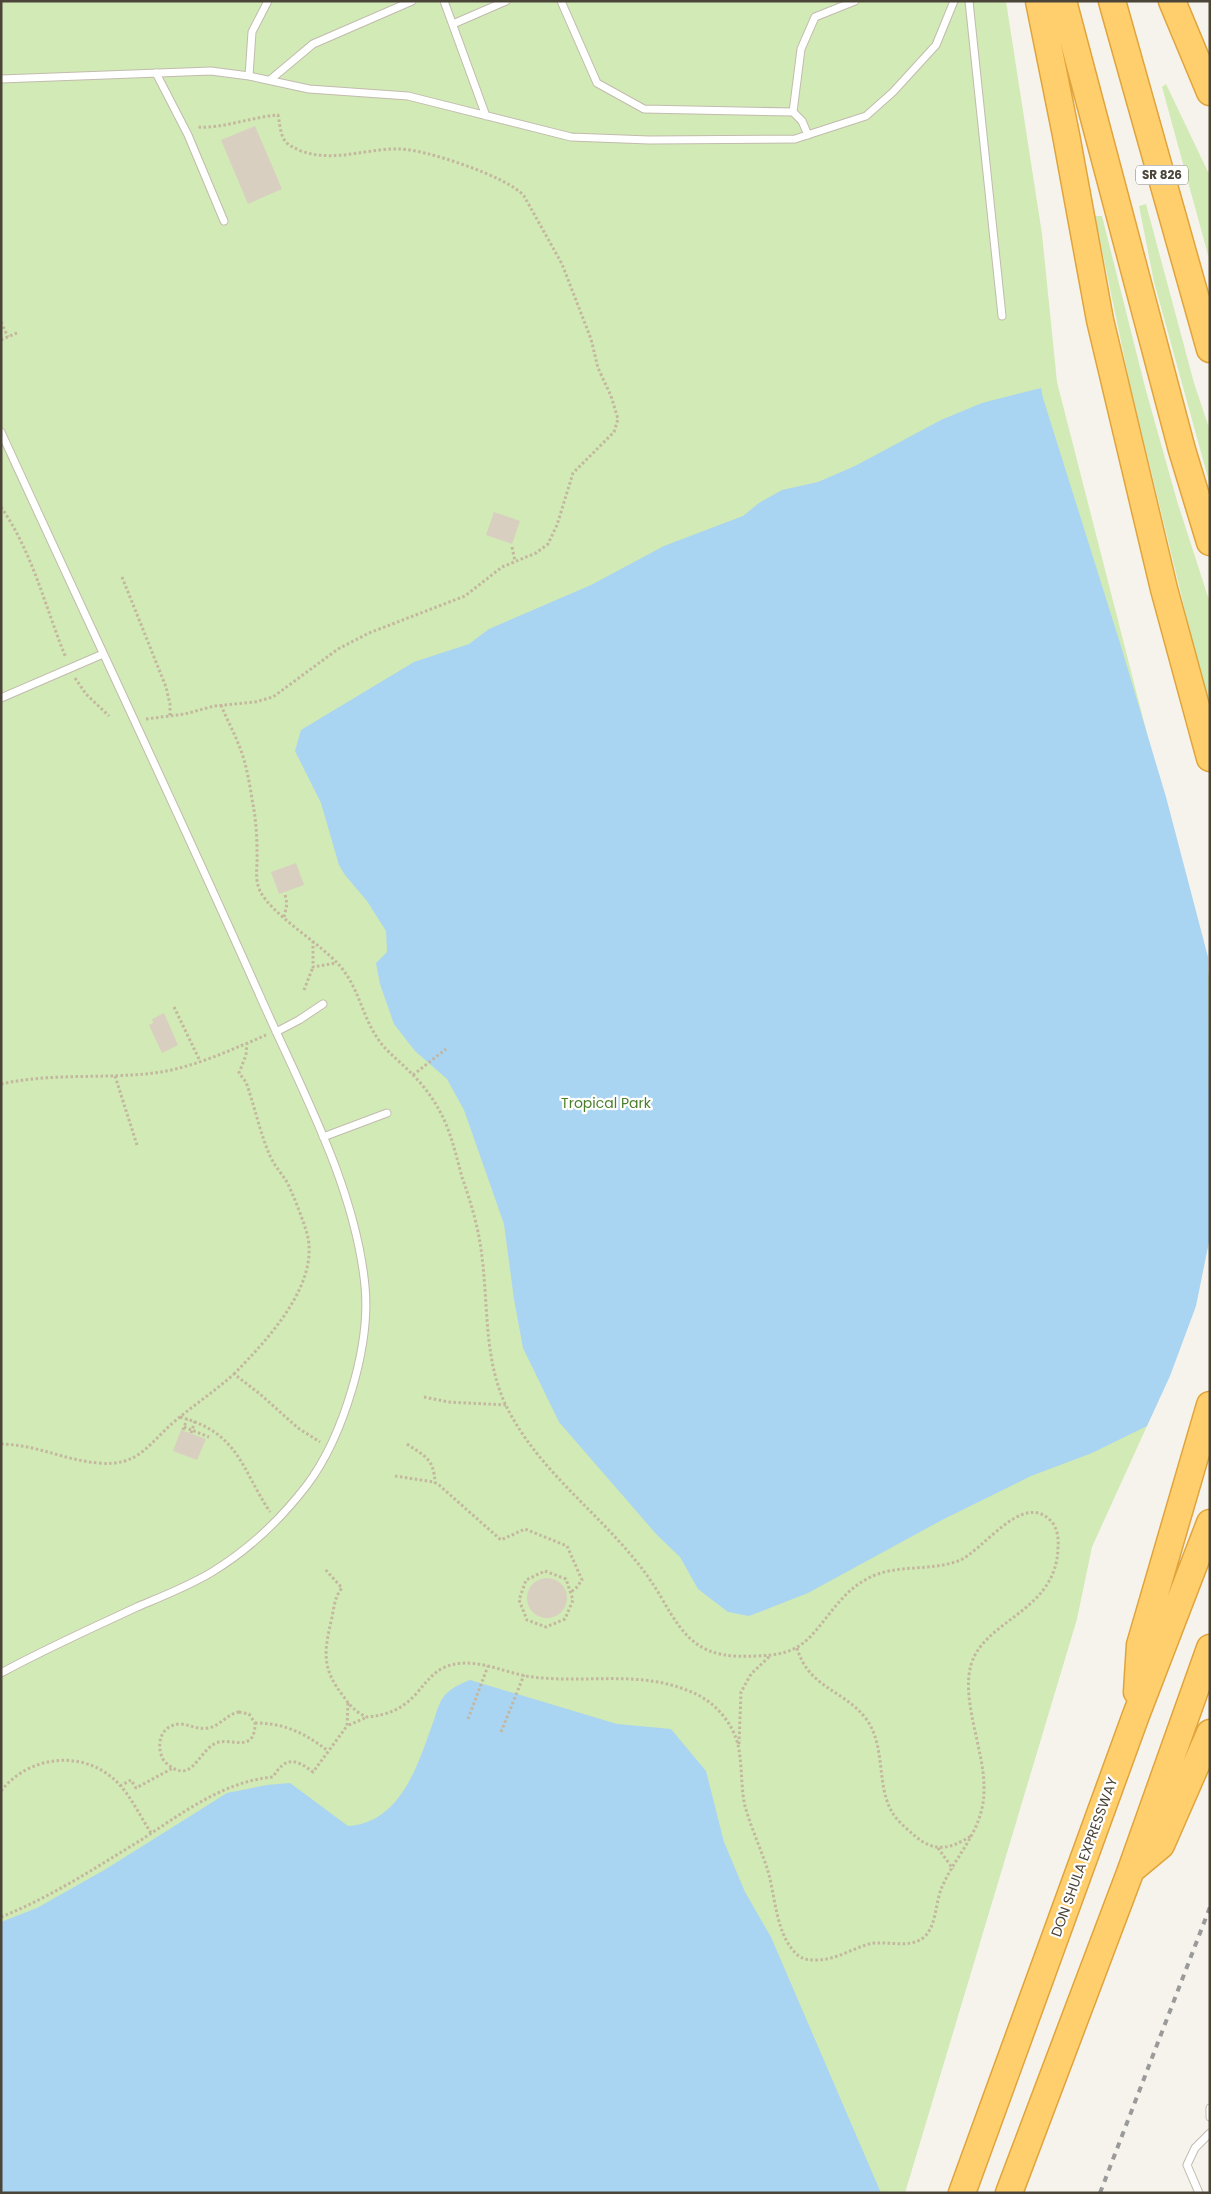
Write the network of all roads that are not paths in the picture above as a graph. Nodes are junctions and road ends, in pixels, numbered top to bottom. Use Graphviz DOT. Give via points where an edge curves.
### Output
graph roads {
  1 [pos="268,1"];
  2 [pos="412,1"];
  3 [pos="444,1"];
  4 [pos="506,1"];
  5 [pos="561,1"];
  6 [pos="855,1"];
  7 [pos="954,1"];
  8 [pos="969,1"];
  9 [pos="1039,1"];
  10 [pos="1062,1"];
  11 [pos="1112,1"];
  12 [pos="1172,1"];
  13 [pos="453,24"];
  14 [pos="156,73"];
  15 [pos="249,76"];
  16 [pos="1,79"];
  17 [pos="270,80"];
  18 [pos="1210,92"];
  19 [pos="793,112"];
  20 [pos="486,116"];
  21 [pos="808,135"];
  22 [pos="224,221"];
  23 [pos="1002,316"];
  24 [pos="1210,349"];
  25 [pos="1,432"];
  26 [pos="1210,542"];
  27 [pos="102,654"];
  28 [pos="1,698"];
  29 [pos="1210,758"];
  30 [pos="323,1004"];
  31 [pos="276,1032"];
  32 [pos="388,1112"];
  33 [pos="323,1137"];
  34 [pos="1210,1405"];
  35 [pos="1210,1523"];
  36 [pos="1210,1648"];
  37 [pos="1,1673"];
  38 [pos="1136,1716"];
  39 [pos="1210,1733"];
  40 [pos="1131,1870"];
  41 [pos="1210,2108"];
  42 [pos="1210,2117"];
  43 [pos="1210,2133"];
  44 [pos="962,2193"];
  45 [pos="1009,2193"];
  46 [pos="1199,2193"];
  1 -- 15 [label="lane" via="252,32"];
  2 -- 17 [label="lane" via="313,44"];
  3 -- 13 [label="lane"];
  4 -- 13 [label="lane"];
  5 -- 19 [label="lane" via="597,83 644,109"];
  6 -- 19 [label="lane" via="815,17 801,50"];
  7 -- 21 [label="lane" via="936,45 893,92 866,116"];
  8 -- 23 [label="lane"];
  9 -- 29 [label="highway" via="1104,339 1164,589"];
  10 -- 26 [label="highway" via="1182,450"];
  11 -- 24 [label="highway, SR 826"];
  12 -- 18 [label="highway"];
  13 -- 20 [label="lane"];
  14 -- 15 [label="lane" via="211,71"];
  14 -- 16 [label="lane"];
  14 -- 22 [label="lane" via="184,127"];
  15 -- 17 [label="lane"];
  17 -- 20 [label="lane" via="309,89 408,96"];
  19 -- 21 [label="lane"];
  20 -- 21 [label="lane" via="571,137 795,139"];
  25 -- 27 [label="lane"];
  27 -- 28 [label="lane"];
  27 -- 31 [label="lane"];
  30 -- 31 [label="lane"];
  31 -- 33 [label="lane"];
  32 -- 33 [label="lane"];
  33 -- 37 [label="lane" via="356,1235 365,1281 366,1311 362,1344 349,1396 320,1467 282,1514 223,1565"];
  34 -- 38 [label="highway" via="1140,1645"];
  35 -- 38 [label="highway, DON SHULA EXPRESSWAY"];
  36 -- 40 [label="highway"];
  38 -- 44 [label="highway, DON SHULA EXPRESSWAY"];
  39 -- 40 [label="highway" via="1161,1845"];
  40 -- 45 [label="highway"];
  41 -- 42 [label="lane"];
  43 -- 46 [label="lane" via="1195,2148 1187,2165"];
}
